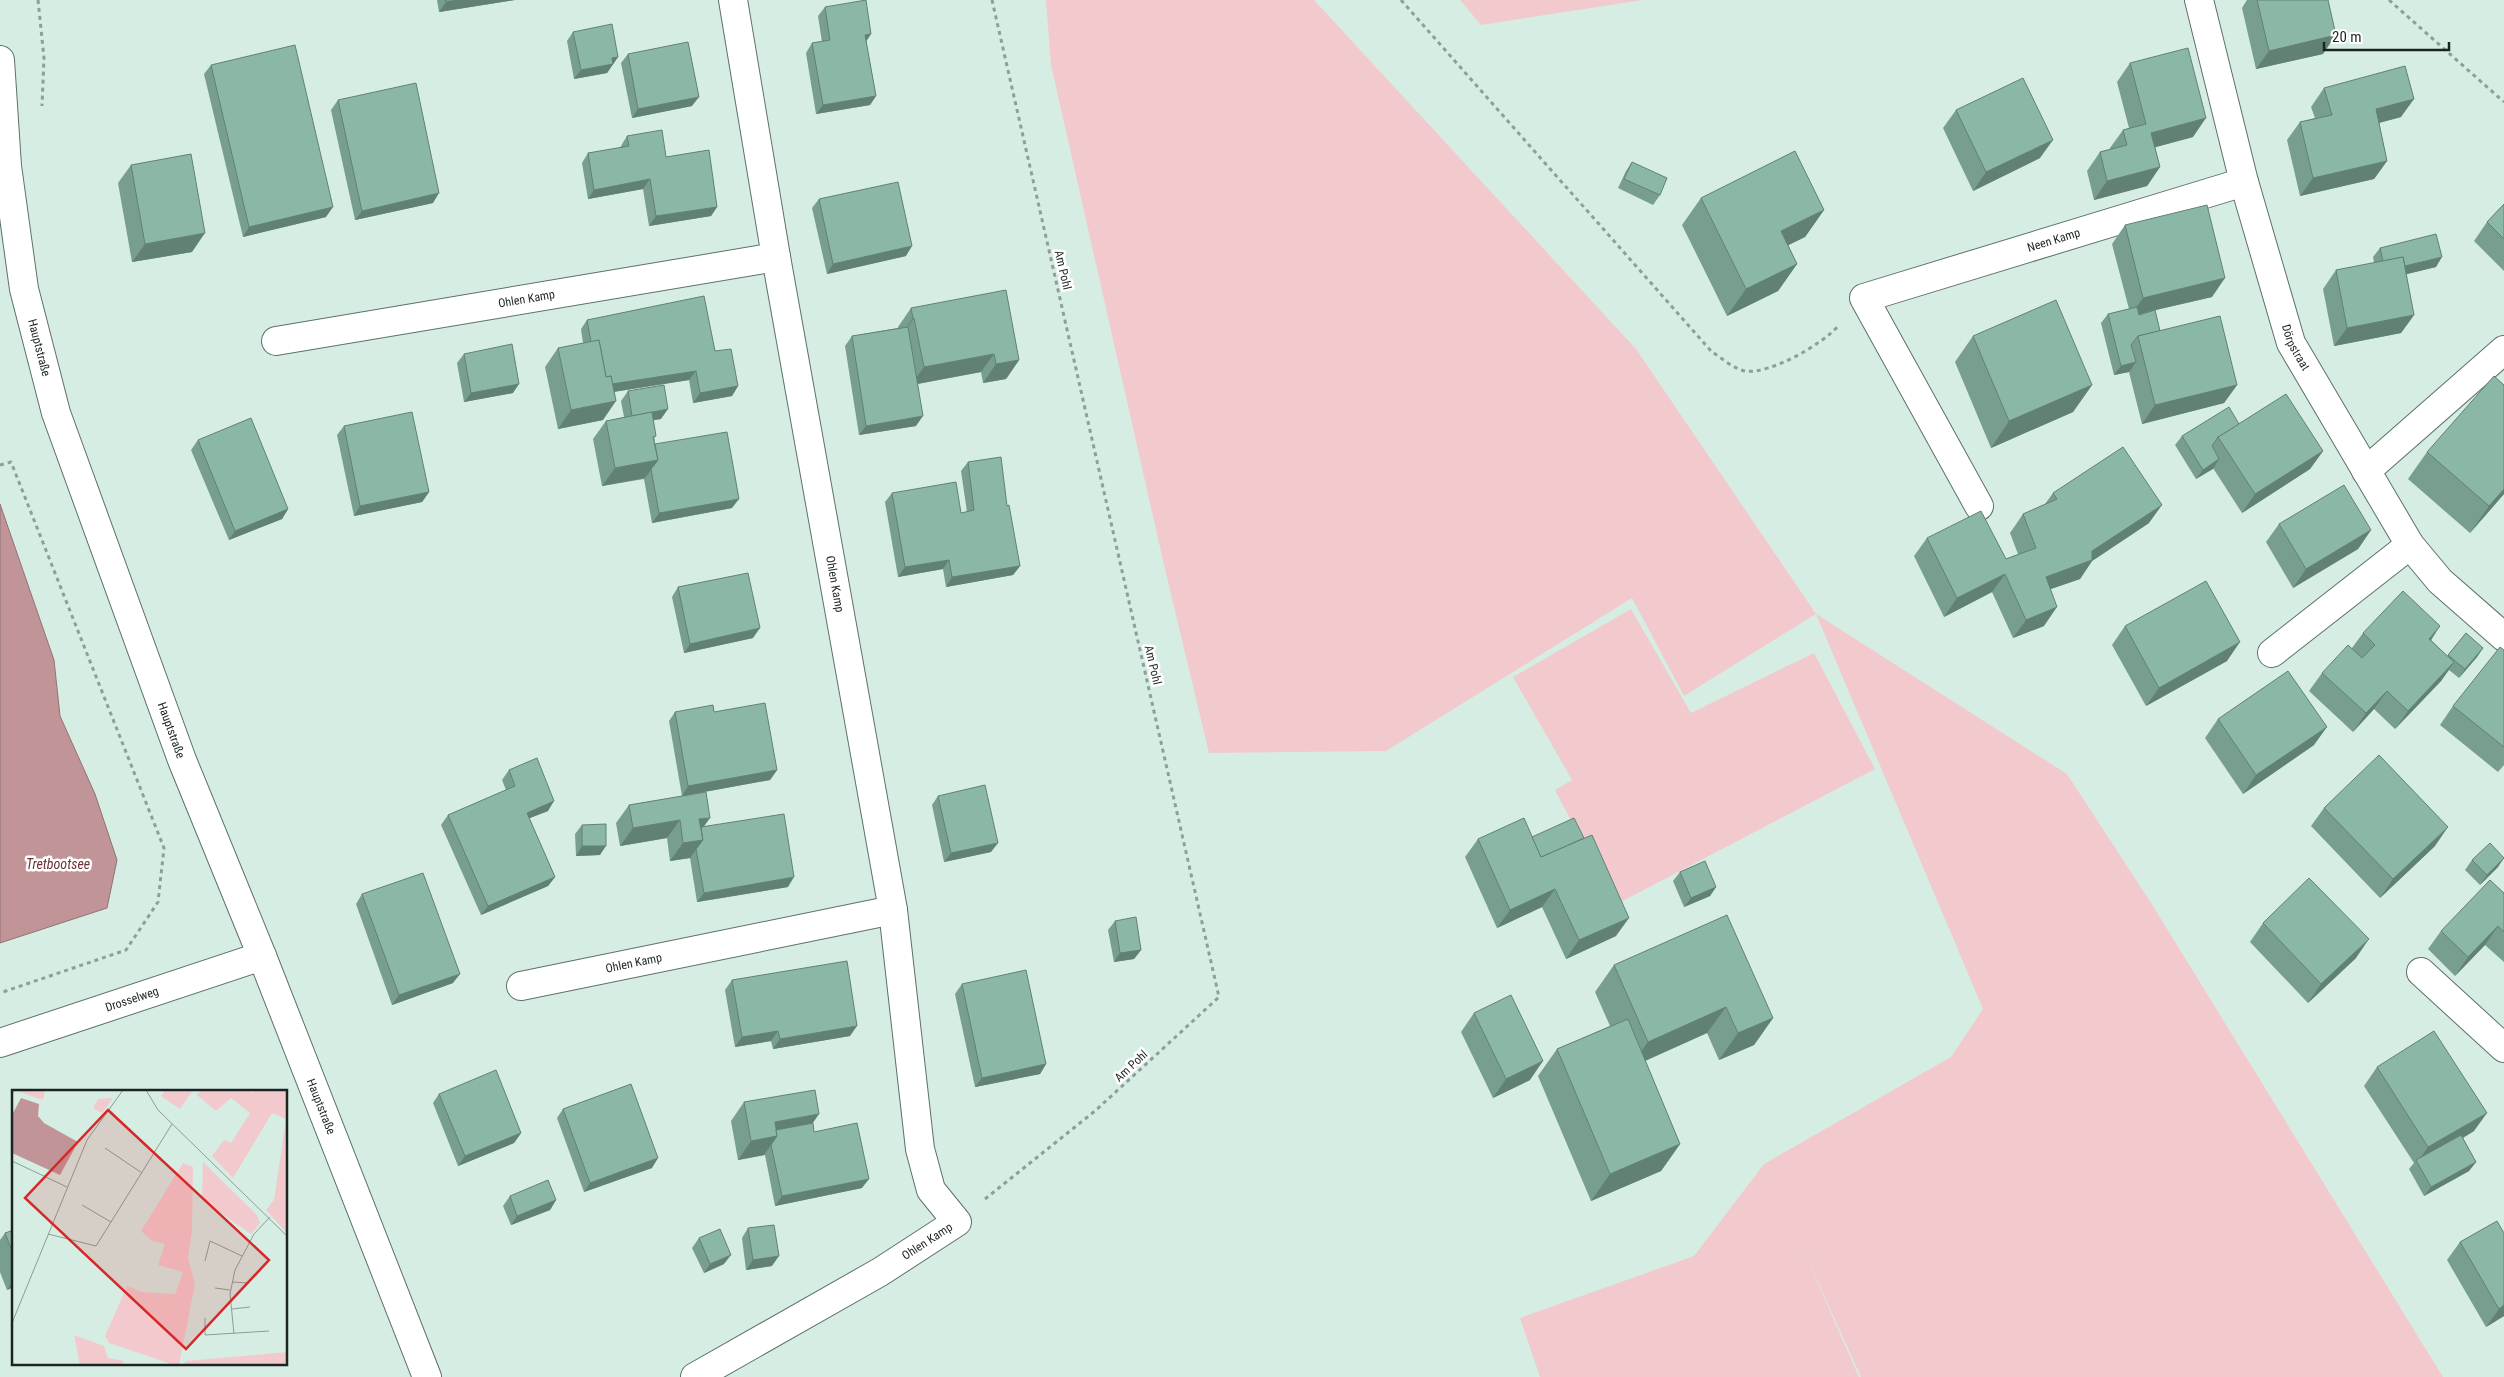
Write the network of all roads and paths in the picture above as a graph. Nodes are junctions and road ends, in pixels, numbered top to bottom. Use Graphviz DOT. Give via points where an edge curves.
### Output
graph roads {
  1 [pos="38,0"];
  2 [pos="733,0"];
  3 [pos="992,0"];
  4 [pos="1401,0"];
  5 [pos="2199,0"];
  6 [pos="2389,0"];
  7 [pos="0,60"];
  8 [pos="2504,102"];
  9 [pos="42,108"];
  10 [pos="2244,182"];
  11 [pos="776,257"];
  12 [pos="1864,298"];
  13 [pos="276,341"];
  14 [pos="2504,350"];
  15 [pos="0,465"];
  16 [pos="2366,471"];
  17 [pos="1979,506"];
  18 [pos="2410,545"];
  19 [pos="2504,637"];
  20 [pos="2272,653"];
  21 [pos="893,910"];
  22 [pos="262,956"];
  23 [pos="2421,972"];
  24 [pos="521,986"];
  25 [pos="0,993"];
  26 [pos="0,1042"];
  27 [pos="2504,1048"];
  28 [pos="957,1222"];
  29 [pos="427,1377"];
  30 [pos="695,1377"];
  1 -- 9 [label="path" via="44,58"];
  2 -- 11 [label="street, Ohlen Kamp"];
  3 -- 28 [label="path, Am Pohl" via="1219,997 1095,1111"];
  4 -- 12 [label="path" via="1711,351 1744,371 1768,370 1830,336"];
  5 -- 10 [label="street, Dörpstraat"];
  6 -- 8 [label="path"];
  7 -- 22 [label="street, Hauptstraße" via="7,166 24,289 56,413 182,760"];
  10 -- 12 [label="street, Neen Kamp"];
  10 -- 16 [label="street, Dörpstraat" via="2291,343"];
  11 -- 13 [label="street, Ohlen Kamp"];
  11 -- 21 [label="street, Ohlen Kamp"];
  12 -- 17 [label="street"];
  14 -- 16 [label="street"];
  15 -- 25 [label="path" via="11,462 164,848 158,902 126,950"];
  16 -- 18 [label="street, Dörpstraat"];
  18 -- 19 [label="street, Dörpstraat" via="2440,581"];
  18 -- 20 [label="street"];
  21 -- 24 [label="street, Ohlen Kamp"];
  21 -- 28 [label="street, Ohlen Kamp" via="920,1149 931,1190"];
  22 -- 26 [label="street, Drosselweg"];
  22 -- 29 [label="street, Hauptstraße"];
  23 -- 27 [label="street"];
  28 -- 30 [label="street, Ohlen Kamp" via="880,1272"];
}
